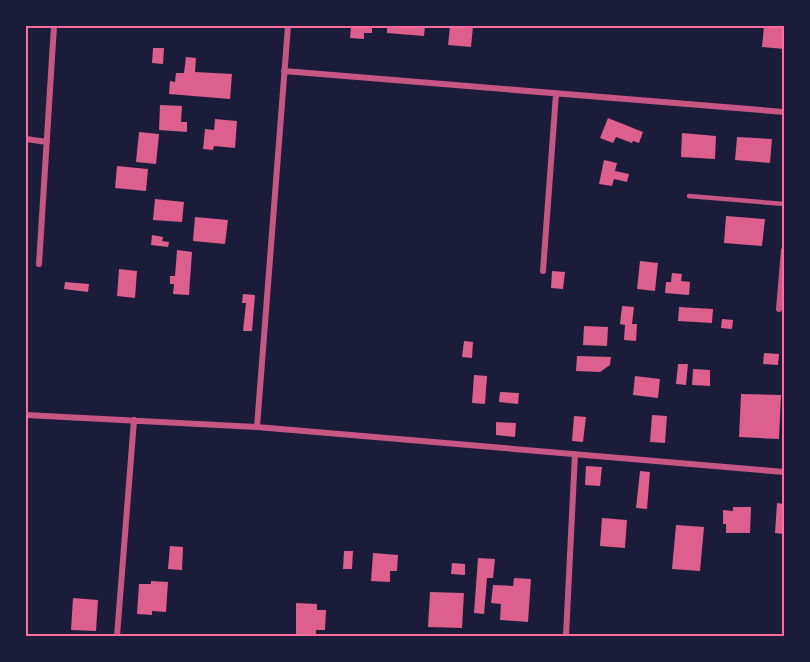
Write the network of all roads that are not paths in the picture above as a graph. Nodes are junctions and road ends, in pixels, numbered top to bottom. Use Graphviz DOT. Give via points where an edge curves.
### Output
graph roads {
  1 [pos="54,26"];
  2 [pos="288,26"];
  3 [pos="284,71"];
  4 [pos="556,94"];
  5 [pos="784,112"];
  6 [pos="26,140"];
  7 [pos="46,142"];
  8 [pos="689,196"];
  9 [pos="784,204"];
  10 [pos="784,250"];
  11 [pos="39,264"];
  12 [pos="543,271"];
  13 [pos="780,309"];
  14 [pos="26,415"];
  15 [pos="134,420"];
  16 [pos="256,427"];
  17 [pos="575,454"];
  18 [pos="784,472"];
  19 [pos="117,636"];
  20 [pos="566,636"];
  1 -- 7 [label="street"];
  2 -- 3 [label="street"];
  3 -- 4 [label="street"];
  3 -- 16 [label="street"];
  4 -- 5 [label="street"];
  4 -- 12 [label="street"];
  6 -- 7 [label="street"];
  7 -- 11 [label="street"];
  8 -- 9 [label="lane"];
  10 -- 13 [label="street"];
  14 -- 15 [label="street"];
  15 -- 16 [label="street"];
  15 -- 19 [label="street"];
  16 -- 17 [label="street"];
  17 -- 18 [label="street"];
  17 -- 20 [label="street"];
}
